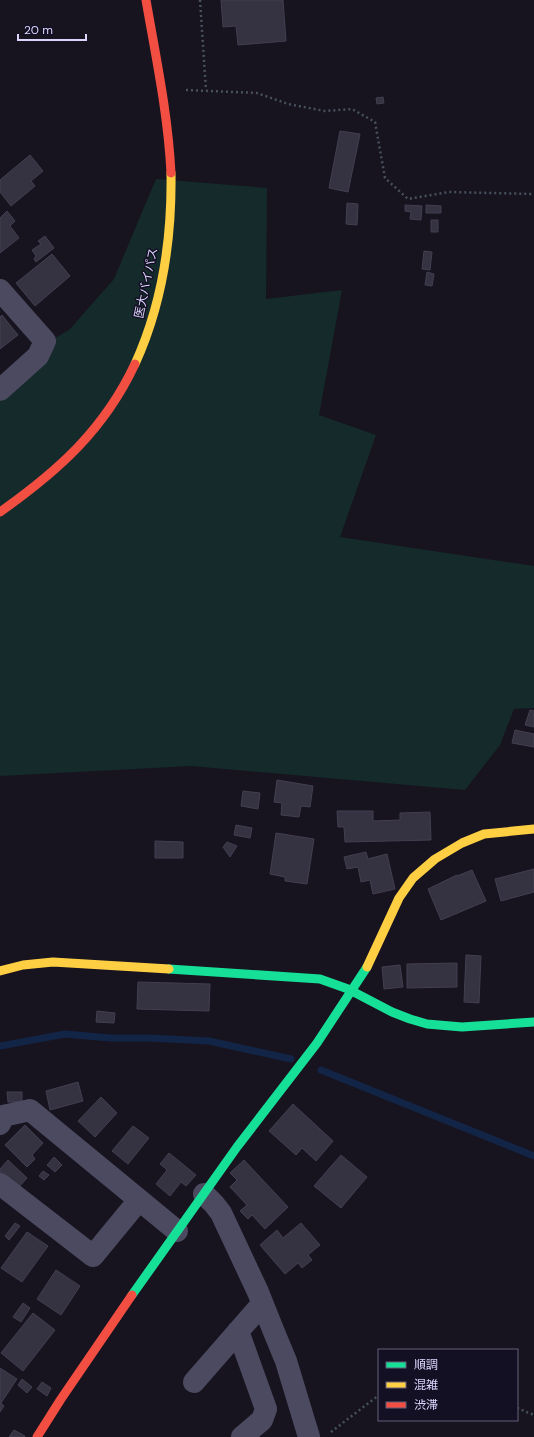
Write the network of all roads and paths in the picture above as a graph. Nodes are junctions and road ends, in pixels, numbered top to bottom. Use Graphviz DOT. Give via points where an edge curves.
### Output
graph roads {
  1 [pos="200,0"];
  2 [pos="146,1"];
  3 [pos="162,90"];
  4 [pos="206,90"];
  5 [pos="534,194"];
  6 [pos="0,290"];
  7 [pos="0,390"];
  8 [pos="0,512"];
  9 [pos="534,829"];
  10 [pos="0,971"];
  11 [pos="352,990"];
  12 [pos="534,1022"];
  13 [pos="0,1124"];
  14 [pos="0,1184"];
  15 [pos="204,1194"];
  16 [pos="139,1200"];
  17 [pos="177,1231"];
  18 [pos="262,1304"];
  19 [pos="238,1331"];
  20 [pos="194,1382"];
  21 [pos="378,1396"];
  22 [pos="518,1408"];
  23 [pos="534,1415"];
  24 [pos="331,1432"];
  25 [pos="38,1437"];
  26 [pos="242,1437"];
  27 [pos="309,1437"];
  1 -- 4 [label="path"];
  2 -- 3 [label="street, 医大バイパス"];
  3 -- 4 [label="path"];
  3 -- 8 [label="street, 医大バイパス" via="169,140 171,195 163,271 147,334 123,389 93,432 46,477"];
  4 -- 5 [label="path" via="257,93 288,104 325,111 352,109 375,122 385,178 408,199 449,192"];
  6 -- 7 [label="street" via="45,341 38,356"];
  9 -- 11 [label="street" via="484,834 451,848 422,869 405,889 367,967"];
  10 -- 11 [label="street" via="23,965 53,962 320,978"];
  11 -- 12 [label="street" via="408,1019 443,1027"];
  11 -- 15 [label="street" via="318,1043"];
  13 -- 16 [label="street" via="3,1116 30,1110"];
  14 -- 16 [label="street" via="93,1256"];
  15 -- 17 [label="street"];
  15 -- 18 [label="street" via="228,1225"];
  16 -- 17 [label="street"];
  17 -- 25 [label="street" via="61,1399"];
  18 -- 19 [label="street"];
  18 -- 27 [label="street" via="286,1361"];
  19 -- 20 [label="street"];
  19 -- 26 [label="street" via="266,1409 262,1420"];
  21 -- 24 [label="path"];
  22 -- 23 [label="path"];
}
